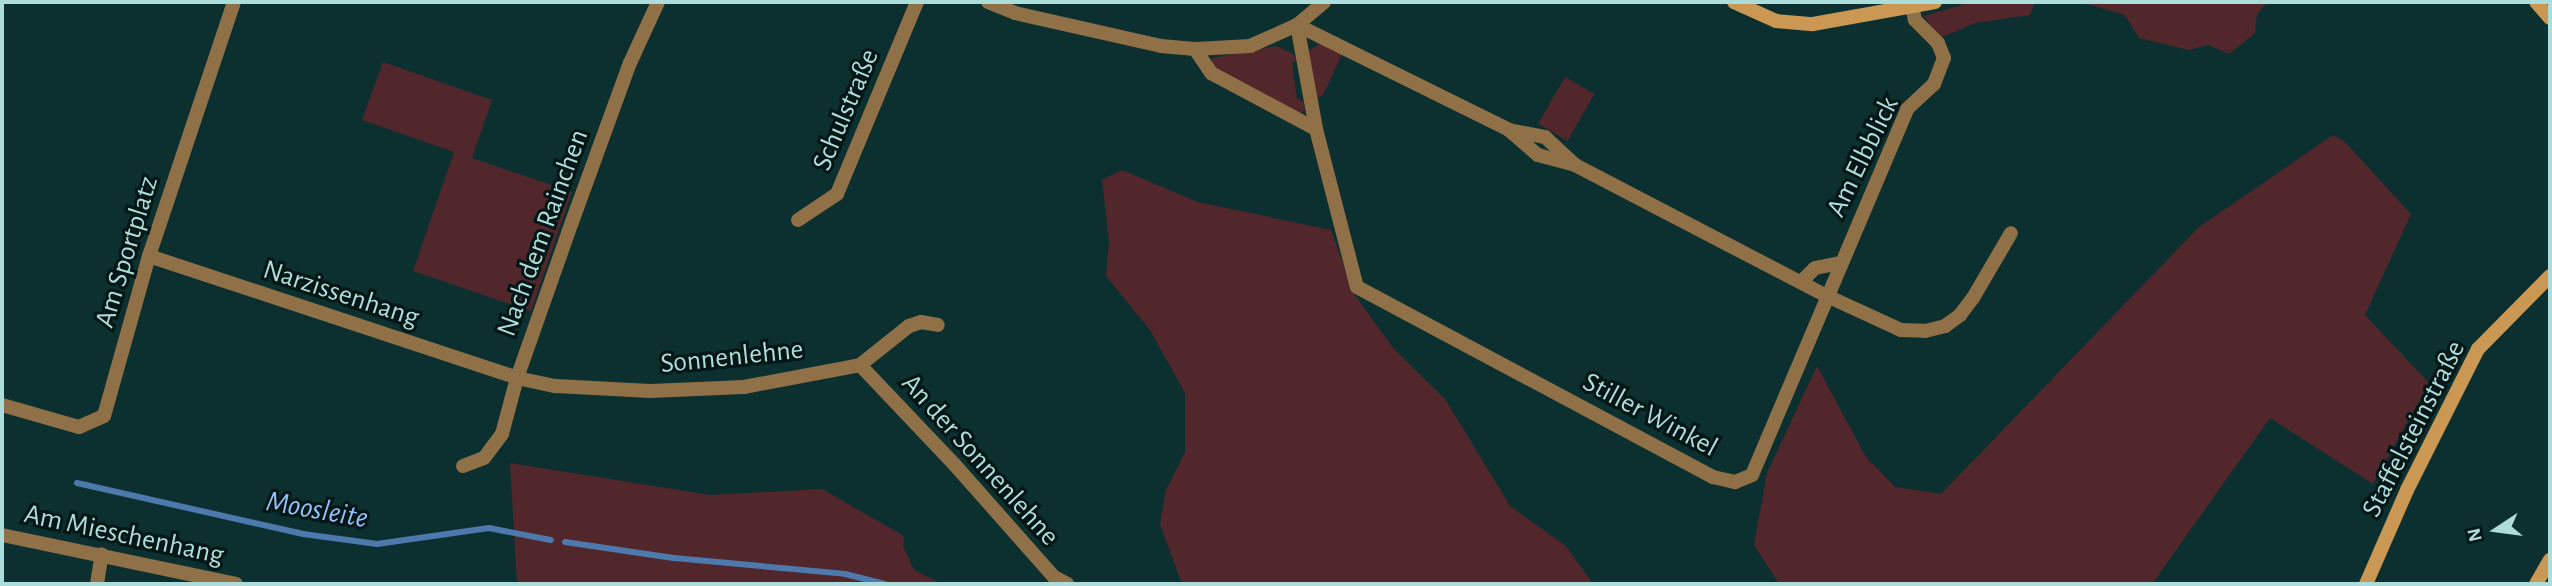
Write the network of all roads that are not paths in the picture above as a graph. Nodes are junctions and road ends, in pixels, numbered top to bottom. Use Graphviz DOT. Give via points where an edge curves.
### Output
graph roads {
  1 [pos="234,2"];
  2 [pos="658,2"];
  3 [pos="917,2"];
  4 [pos="988,2"];
  5 [pos="1324,2"];
  6 [pos="1734,2"];
  7 [pos="1935,2"];
  8 [pos="2536,2"];
  9 [pos="1912,6"];
  10 [pos="2550,18"];
  11 [pos="1297,25"];
  12 [pos="1195,49"];
  13 [pos="1316,129"];
  14 [pos="798,220"];
  15 [pos="2011,233"];
  16 [pos="149,256"];
  17 [pos="1840,264"];
  18 [pos="2550,275"];
  19 [pos="1802,281"];
  20 [pos="1827,296"];
  21 [pos="938,325"];
  22 [pos="860,365"];
  23 [pos="517,378"];
  24 [pos="2,405"];
  25 [pos="463,466"];
  26 [pos="2,535"];
  27 [pos="102,554"];
  28 [pos="2550,560"];
  29 [pos="97,584"];
  30 [pos="236,584"];
  31 [pos="1067,584"];
  32 [pos="2366,584"];
  33 [pos="2536,584"];
  1 -- 16 [label="street, Am Sportplatz"];
  2 -- 23 [label="street, Nach dem Rainchen" via="630,63"];
  3 -- 14 [label="street, Schulstraße" via="837,194"];
  4 -- 12 [label="street" via="1015,13 1161,47"];
  5 -- 11 [label="street"];
  6 -- 9 [label="street" via="1762,17 1789,24"];
  7 -- 9 [label="street"];
  8 -- 10 [label="street"];
  9 -- 17 [label="street, Am Elbblick" via="1915,20 1938,43 1944,58 1934,84 1907,109"];
  11 -- 12 [label="street" via="1250,46"];
  11 -- 13 [label="street"];
  11 -- 19 [label="street" via="1509,130 1545,137 1575,165"];
  12 -- 13 [label="street" via="1211,73"];
  13 -- 20 [label="street, Stiller Winkel" via="1357,287 1713,477 1735,482 1752,475"];
  15 -- 20 [label="street" via="1973,298 1945,326 1901,330"];
  16 -- 23 [label="street, Narzissenhang"];
  16 -- 24 [label="street, Am Sportplatz" via="104,415 79,427"];
  17 -- 19 [label="street" via="1815,268"];
  17 -- 20 [label="street, Am Elbblick"];
  18 -- 32 [label="street, Staffelsteinstraße" via="2478,349"];
  19 -- 20 [label="street"];
  21 -- 22 [label="street, Sonnenlehne" via="921,321 909,326"];
  22 -- 23 [label="street, Sonnenlehne" via="744,387 650,391 556,386"];
  22 -- 31 [label="street, An der Sonnenlehne" via="1054,577"];
  23 -- 25 [label="street, Nach dem Rainchen" via="495,447 484,458"];
  26 -- 27 [label="street, Am Mieschenhang"];
  27 -- 29 [label="street"];
  27 -- 30 [label="street, Am Mieschenhang"];
  28 -- 33 [label="street"];
}
